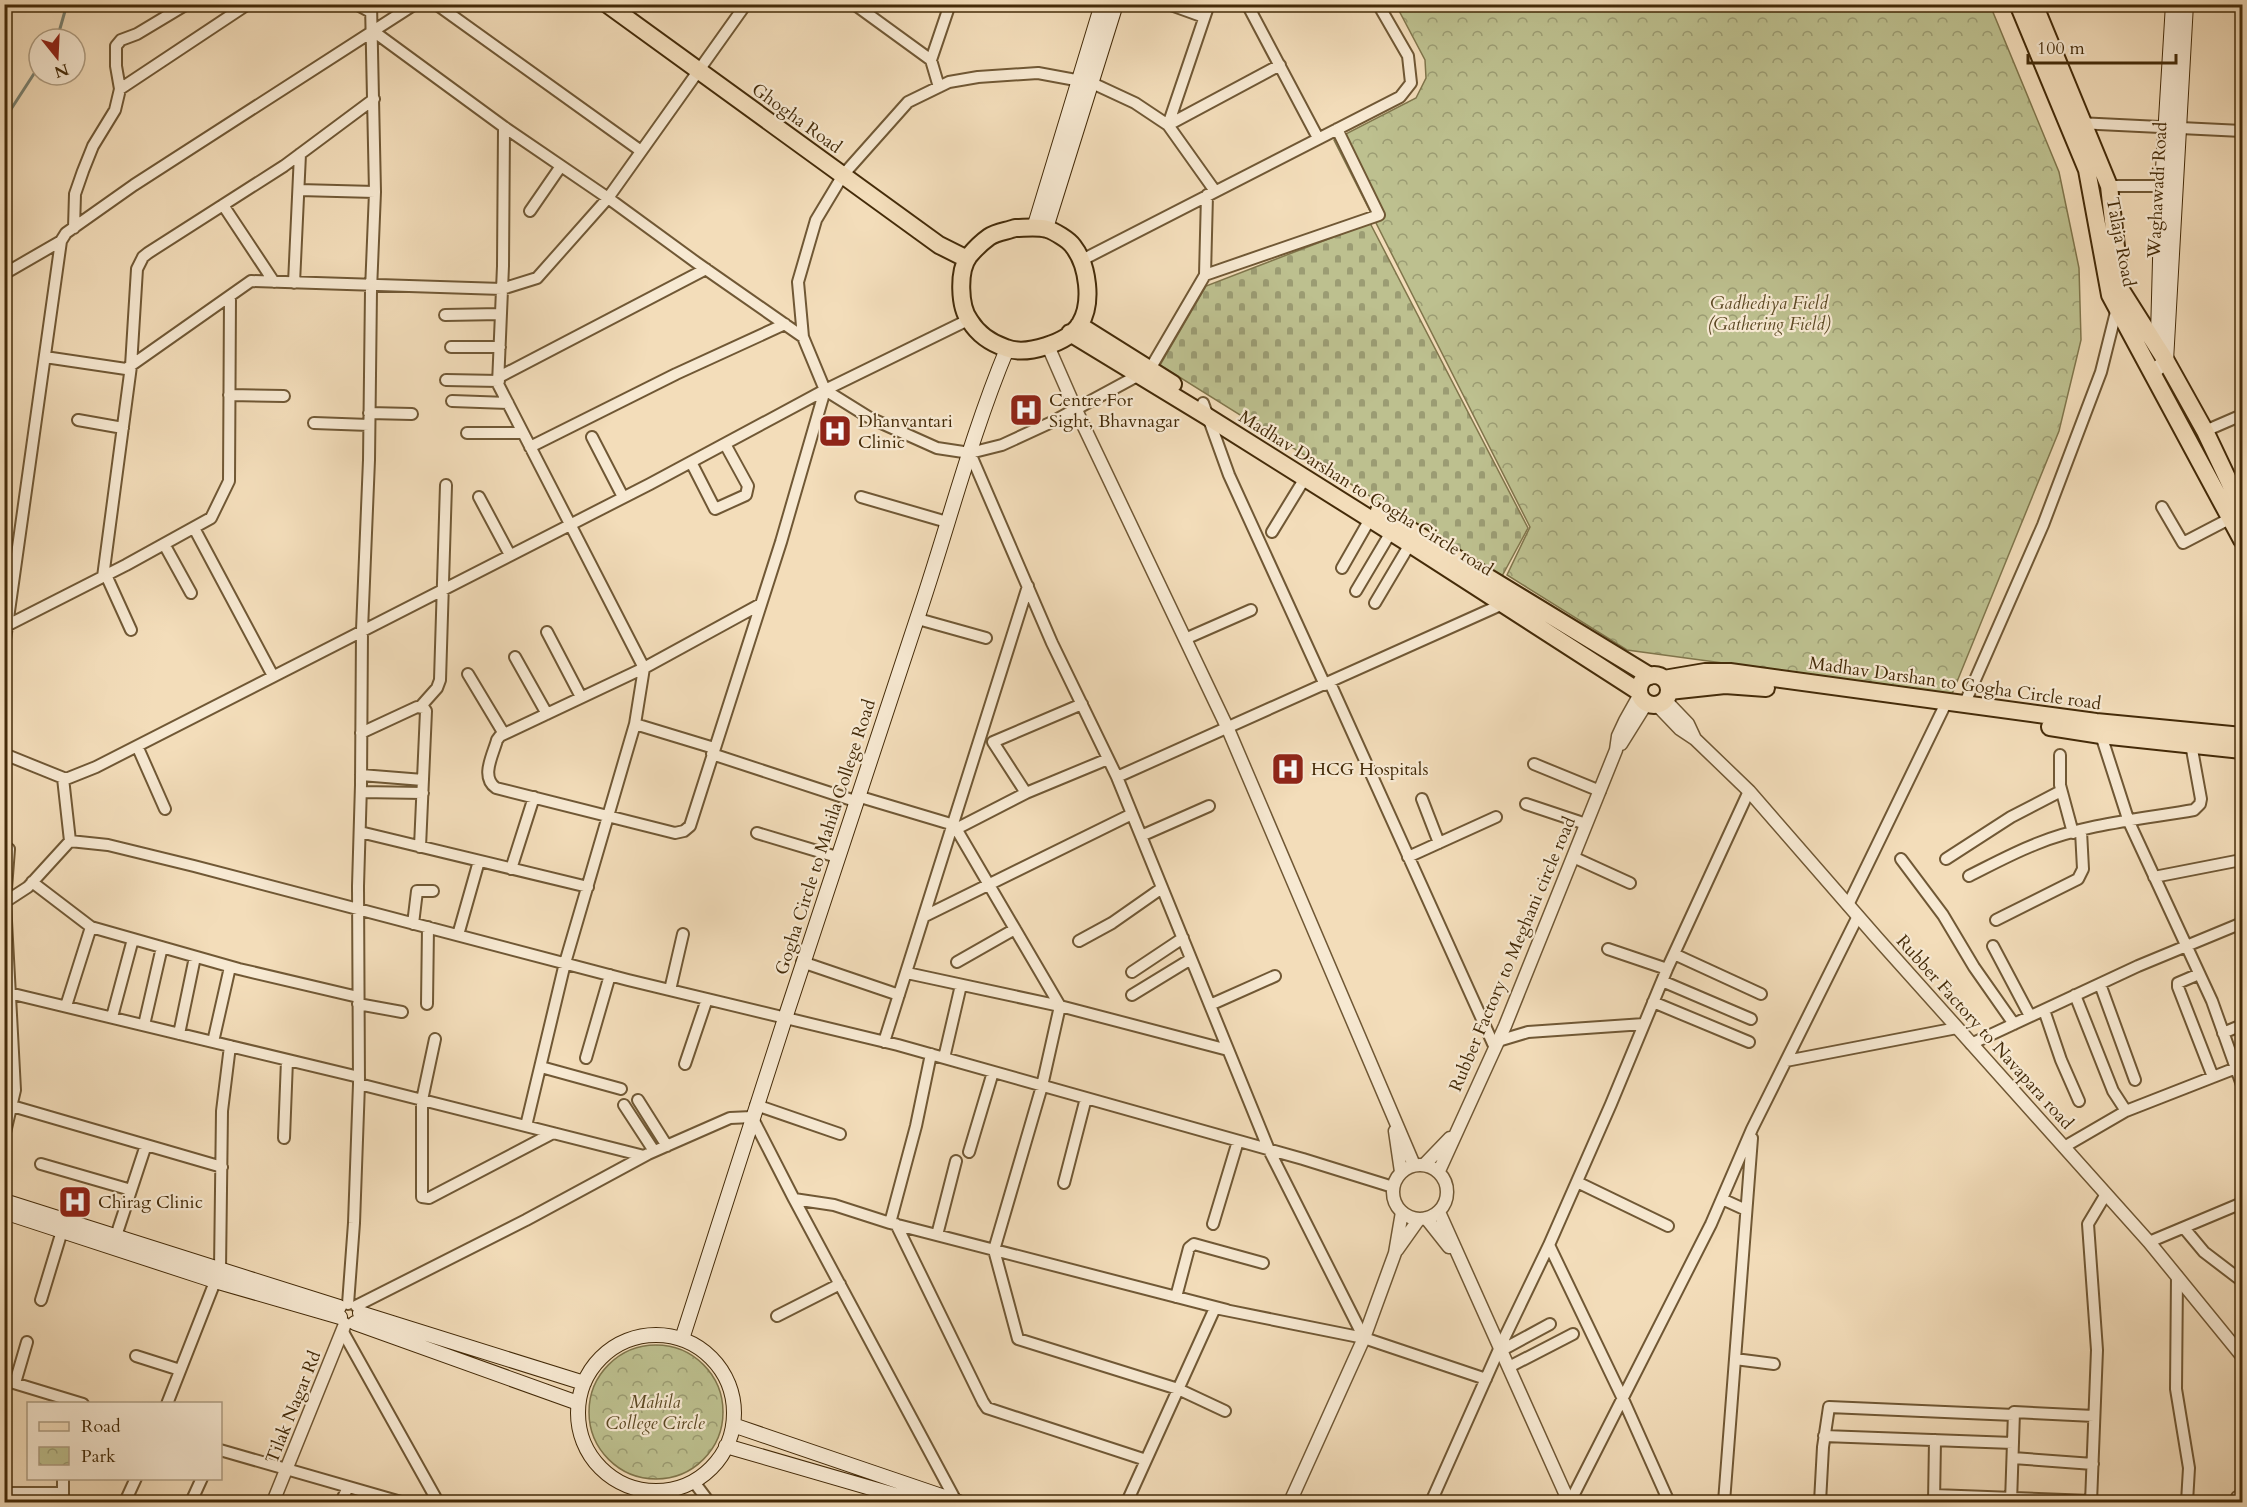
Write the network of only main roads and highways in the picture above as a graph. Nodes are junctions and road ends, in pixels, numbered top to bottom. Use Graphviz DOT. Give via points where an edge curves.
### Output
graph roads {
  1 [pos="607,4"];
  2 [pos="1102,4"];
  3 [pos="1116,4"];
  4 [pos="2018,4"];
  5 [pos="2034,4"];
  6 [pos="2173,4"];
  7 [pos="2186,4"];
  8 [pos="2037,32"];
  9 [pos="1085,82"];
  10 [pos="2076,124"];
  11 [pos="2172,129"];
  12 [pos="1040,228"];
  13 [pos="967,259"];
  14 [pos="1075,329"];
  15 [pos="1007,349"];
  16 [pos="2156,361"];
  17 [pos="1206,410"];
  18 [pos="2237,513"];
  19 [pos="2242,540"];
  20 [pos="1512,600"];
  21 [pos="1945,706"];
  22 [pos="2099,728"];
  23 [pos="2242,736"];
  24 [pos="2242,750"];
  25 [pos="4,1201"];
  26 [pos="4,1212"];
  27 [pos="218,1275"];
  28 [pos="348,1316"];
  29 [pos="682,1339"];
  30 [pos="584,1383"];
  31 [pos="578,1403"];
  32 [pos="733,1425"];
  33 [pos="726,1446"];
  34 [pos="634,1496"];
  35 [pos="956,1502"];
  36 [pos="919,1503"];
  1 -- 13 [label="main road, Ghogha Road" via="939,245"];
  2 -- 9 [label="main road"];
  3 -- 9 [label="main road"];
  4 -- 8 [label="main road, Talaja Road"];
  5 -- 8 [label="main road, Talaja Road"];
  6 -- 11 [label="main road, Waghawadi Road"];
  7 -- 11 [label="main road, Waghawadi Road"];
  8 -- 10 [label="main road, Talaja Road"];
  9 -- 12 [label="main road"];
  10 -- 16 [label="main road, Talaja Road" via="2109,186 2121,290"];
  10 -- 16 [label="main road, Talaja Road" via="2107,282 2117,307"];
  11 -- 16 [label="main road, Waghawadi Road"];
  11 -- 16 [label="main road, Waghawadi Road" via="2162,186"];
  12 -- 13 [label="main road" via="1015,228 990,236"];
  12 -- 14 [label="main road" via="1072,243 1082,260 1088,294"];
  13 -- 15 [label="main road" via="961,297 968,320 984,338"];
  14 -- 15 [label="main road" via="1048,346"];
  14 -- 17 [label="main road, Madhav Darshan to Gogha Circle road"];
  15 -- 29 [label="main road, Gogha Circle to Mahila College Road" via="969,453"];
  16 -- 18 [label="main road, Talaja Road"];
  16 -- 18 [label="main road, Talaja Road" via="2205,431"];
  17 -- 20 [label="main road, Madhav Darshan to Gogha Circle road"];
  17 -- 20 [label="main road, Madhav Darshan to Gogha Circle road" via="1410,544"];
  18 -- 19 [label="main road, Talaja Road"];
  20 -- 21 [label="main road, Madhav Darshan to Gogha Circle road" via="1654,693 1738,685"];
  21 -- 22 [label="main road"];
  21 -- 22 [label="main road, Madhav Darshan to Gogha Circle road" via="1965,705"];
  22 -- 23 [label="main road, Madhav Darshan to Gogha Circle road"];
  22 -- 24 [label="main road"];
  25 -- 27 [label="main road" via="116,1236"];
  26 -- 27 [label="main road"];
  27 -- 28 [label="main road"];
  28 -- 30 [label="main road"];
  28 -- 31 [label="main road"];
  29 -- 30 [label="main road" via="657,1334 632,1338 609,1350 591,1368"];
  29 -- 32 [label="main road" via="704,1351 721,1369 732,1392"];
  30 -- 31 [label="main road"];
  31 -- 34 [label="main road" via="582,1441 594,1463"];
  32 -- 33 [label="main road"];
  32 -- 35 [label="main road"];
  33 -- 34 [label="main road" via="715,1465 694,1482"];
  33 -- 36 [label="main road"];
}
